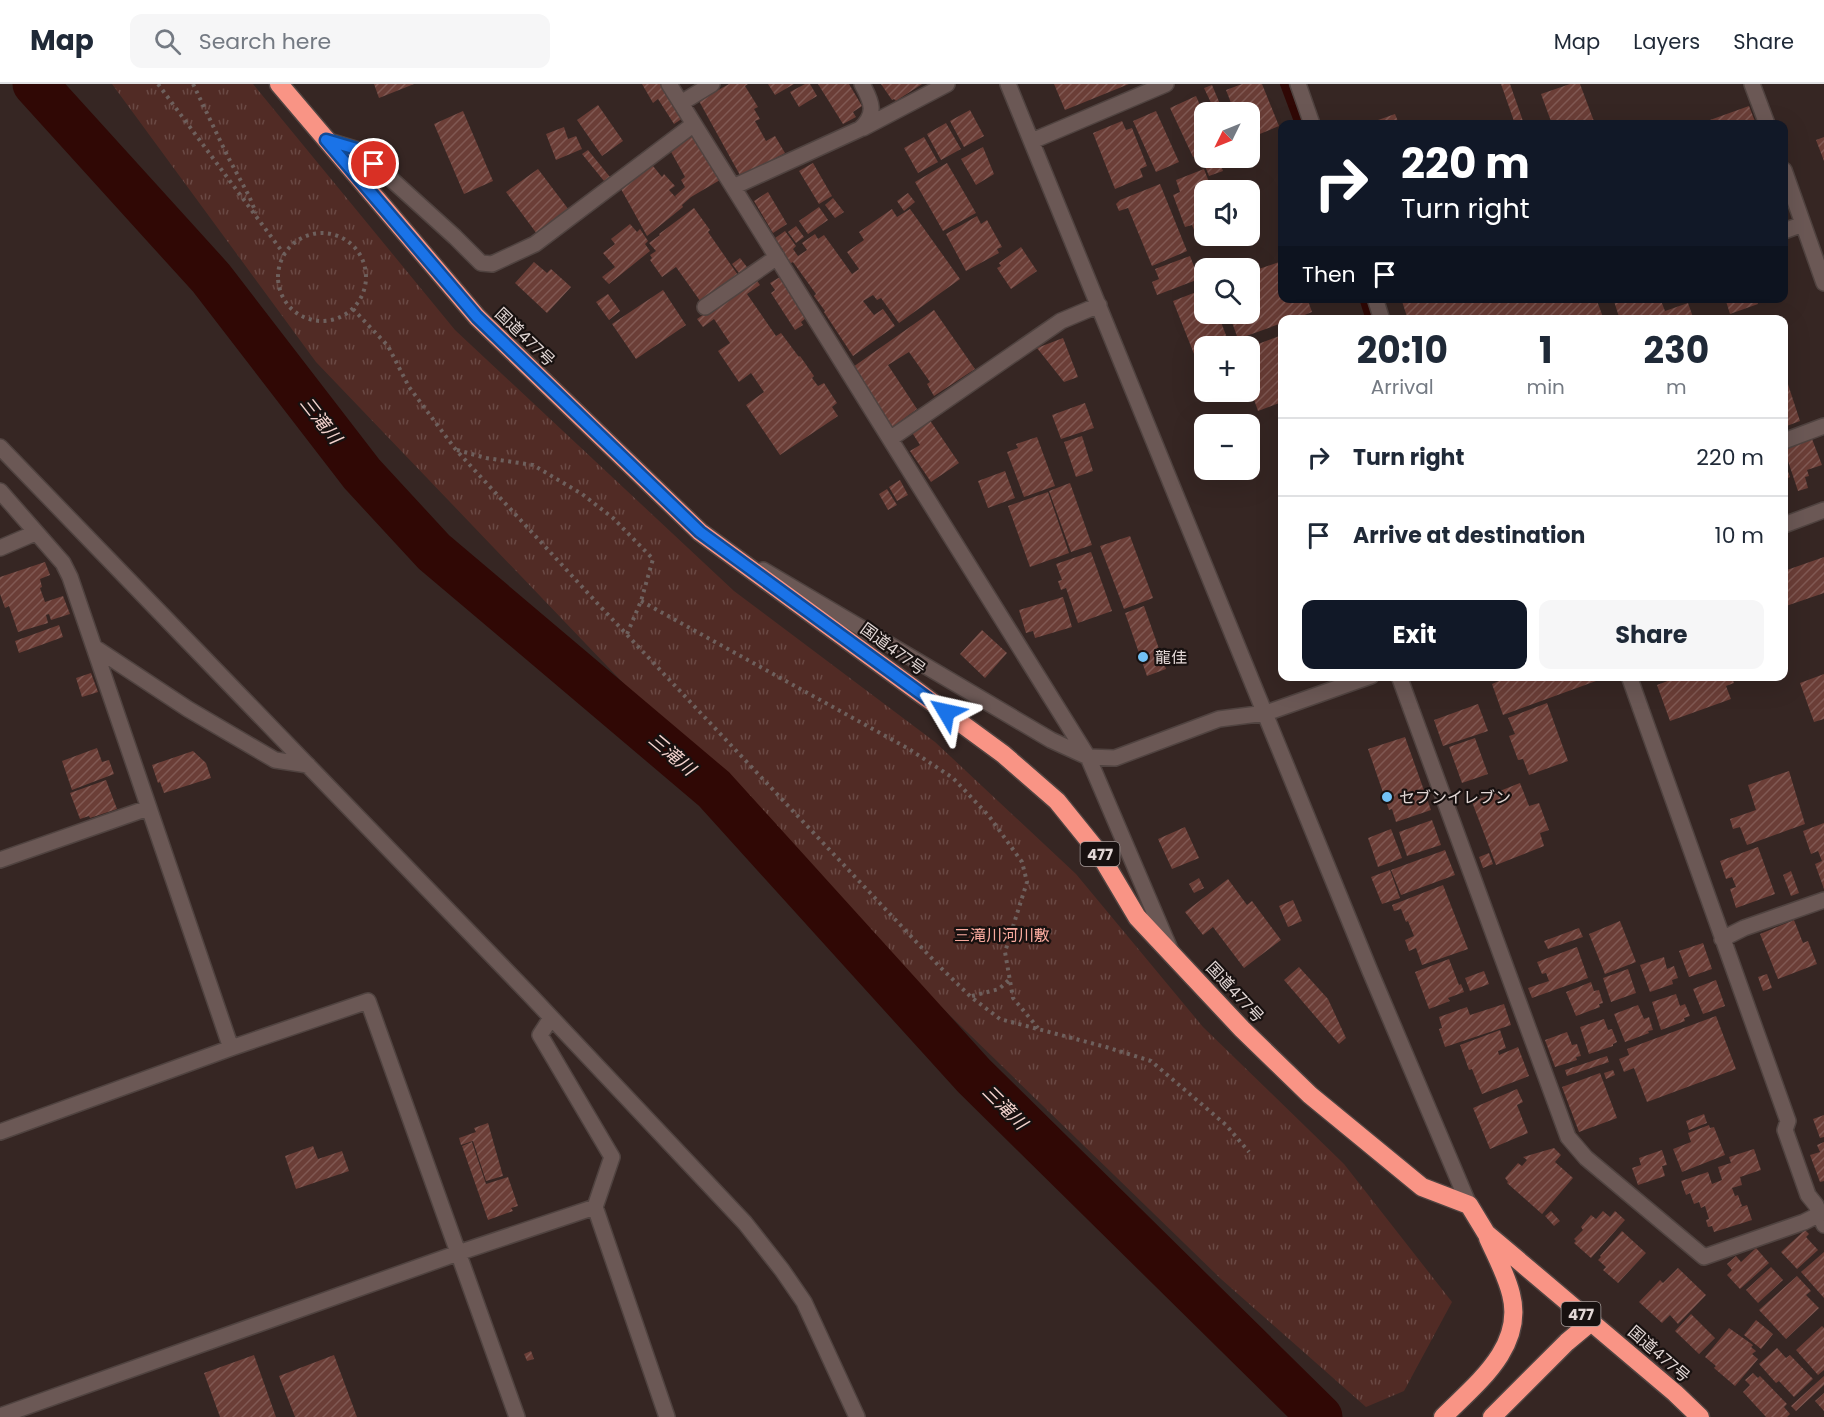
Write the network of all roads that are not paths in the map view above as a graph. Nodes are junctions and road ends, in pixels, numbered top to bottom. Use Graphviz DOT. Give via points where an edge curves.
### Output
graph roads {
  1 [pos="279,84"];
  2 [pos="669,84"];
  3 [pos="712,84"];
  4 [pos="862,84"];
  5 [pos="947,84"];
  6 [pos="1008,84"];
  7 [pos="1166,84"];
  8 [pos="1298,84"];
  9 [pos="1752,84"];
  10 [pos="681,103"];
  11 [pos="1311,120"];
  12 [pos="1766,120"];
  13 [pos="694,124"];
  14 [pos="860,129"];
  15 [pos="326,140"];
  16 [pos="1032,141"];
  17 [pos="1788,182"];
  18 [pos="733,187"];
  19 [pos="1803,224"];
  20 [pos="1788,230"];
  21 [pos="777,257"];
  22 [pos="1824,283"];
  23 [pos="1099,305"];
  24 [pos="705,307"];
  25 [pos="1824,426"];
  26 [pos="890,439"];
  27 [pos="1788,440"];
  28 [pos="0,447"];
  29 [pos="0,491"];
  30 [pos="1824,510"];
  31 [pos="1788,524"];
  32 [pos="35,532"];
  33 [pos="700,532"];
  34 [pos="0,548"];
  35 [pos="94,647"];
  36 [pos="1357,681"];
  37 [pos="1401,681"];
  38 [pos="1631,681"];
  39 [pos="1266,713"];
  40 [pos="1088,757"];
  41 [pos="308,765"];
  42 [pos="148,808"];
  43 [pos="0,860"];
  44 [pos="1824,900"];
  45 [pos="1722,939"];
  46 [pos="1172,953"];
  47 [pos="551,1018"];
  48 [pos="231,1048"];
  49 [pos="0,1132"];
  50 [pos="1468,1205"];
  51 [pos="595,1207"];
  52 [pos="1821,1211"];
  53 [pos="1486,1233"];
  54 [pos="458,1253"];
  55 [pos="1591,1322"];
  56 [pos="0,1416"];
  57 [pos="517,1417"];
  58 [pos="667,1417"];
  59 [pos="857,1417"];
  60 [pos="1443,1417"];
  61 [pos="1492,1417"];
  62 [pos="1700,1417"];
  1 -- 15 [label="highway, 国道477号 / 477"];
  2 -- 10 [label="street"];
  3 -- 10 [label="street"];
  4 -- 14 [label="street" via="871,102 871,114"];
  5 -- 14 [label="street"];
  6 -- 16 [label="street"];
  7 -- 16 [label="street"];
  8 -- 11 [label="street"];
  9 -- 12 [label="street"];
  10 -- 13 [label="street"];
  13 -- 15 [label="street" via="535,244 492,264 481,263 360,150"];
  13 -- 18 [label="street"];
  14 -- 18 [label="street"];
  15 -- 33 [label="highway, 国道477号 / 477" via="477,317"];
  16 -- 23 [label="street"];
  17 -- 19 [label="street"];
  18 -- 21 [label="street"];
  19 -- 20 [label="street"];
  19 -- 22 [label="street"];
  21 -- 24 [label="street"];
  21 -- 26 [label="street"];
  23 -- 26 [label="street" via="1060,321"];
  23 -- 39 [label="street"];
  25 -- 27 [label="street"];
  26 -- 40 [label="street"];
  28 -- 41 [label="street"];
  29 -- 32 [label="street"];
  30 -- 31 [label="street"];
  32 -- 34 [label="street"];
  32 -- 35 [label="street" via="63,563"];
  33 -- 40 [label="street" via="1051,740"];
  33 -- 46 [label="highway, 国道477号 / 477" via="1003,754 1057,801 1099,853 1137,917"];
  35 -- 41 [label="street" via="275,760"];
  35 -- 42 [label="street"];
  36 -- 39 [label="street"];
  37 -- 52 [label="street" via="1568,1137 1586,1158 1704,1257 1804,1222"];
  38 -- 45 [label="street"];
  39 -- 40 [label="street" via="1220,719 1115,758"];
  39 -- 50 [label="street"];
  40 -- 46 [label="street"];
  41 -- 47 [label="street"];
  42 -- 43 [label="street"];
  42 -- 48 [label="street"];
  44 -- 45 [label="street"];
  45 -- 52 [label="street" via="1788,1121 1785,1130 1808,1195"];
  46 -- 50 [label="highway, 国道477号 / 477" via="1310,1095 1422,1187"];
  47 -- 51 [label="street" via="540,1035 612,1157"];
  47 -- 59 [label="street" via="745,1223 782,1270 804,1302"];
  48 -- 49 [label="street"];
  48 -- 54 [label="street" via="368,1001"];
  50 -- 53 [label="highway, 国道477号 / 477"];
  51 -- 54 [label="street"];
  51 -- 58 [label="street"];
  53 -- 55 [label="highway, 国道477号 / 477"];
  53 -- 60 [label="highway, 国道477号 / 477" via="1511,1296 1512,1333 1486,1374"];
  54 -- 56 [label="street"];
  54 -- 57 [label="street"];
  55 -- 61 [label="highway, 477"];
  55 -- 62 [label="highway, 国道477号 / 477"];
}
